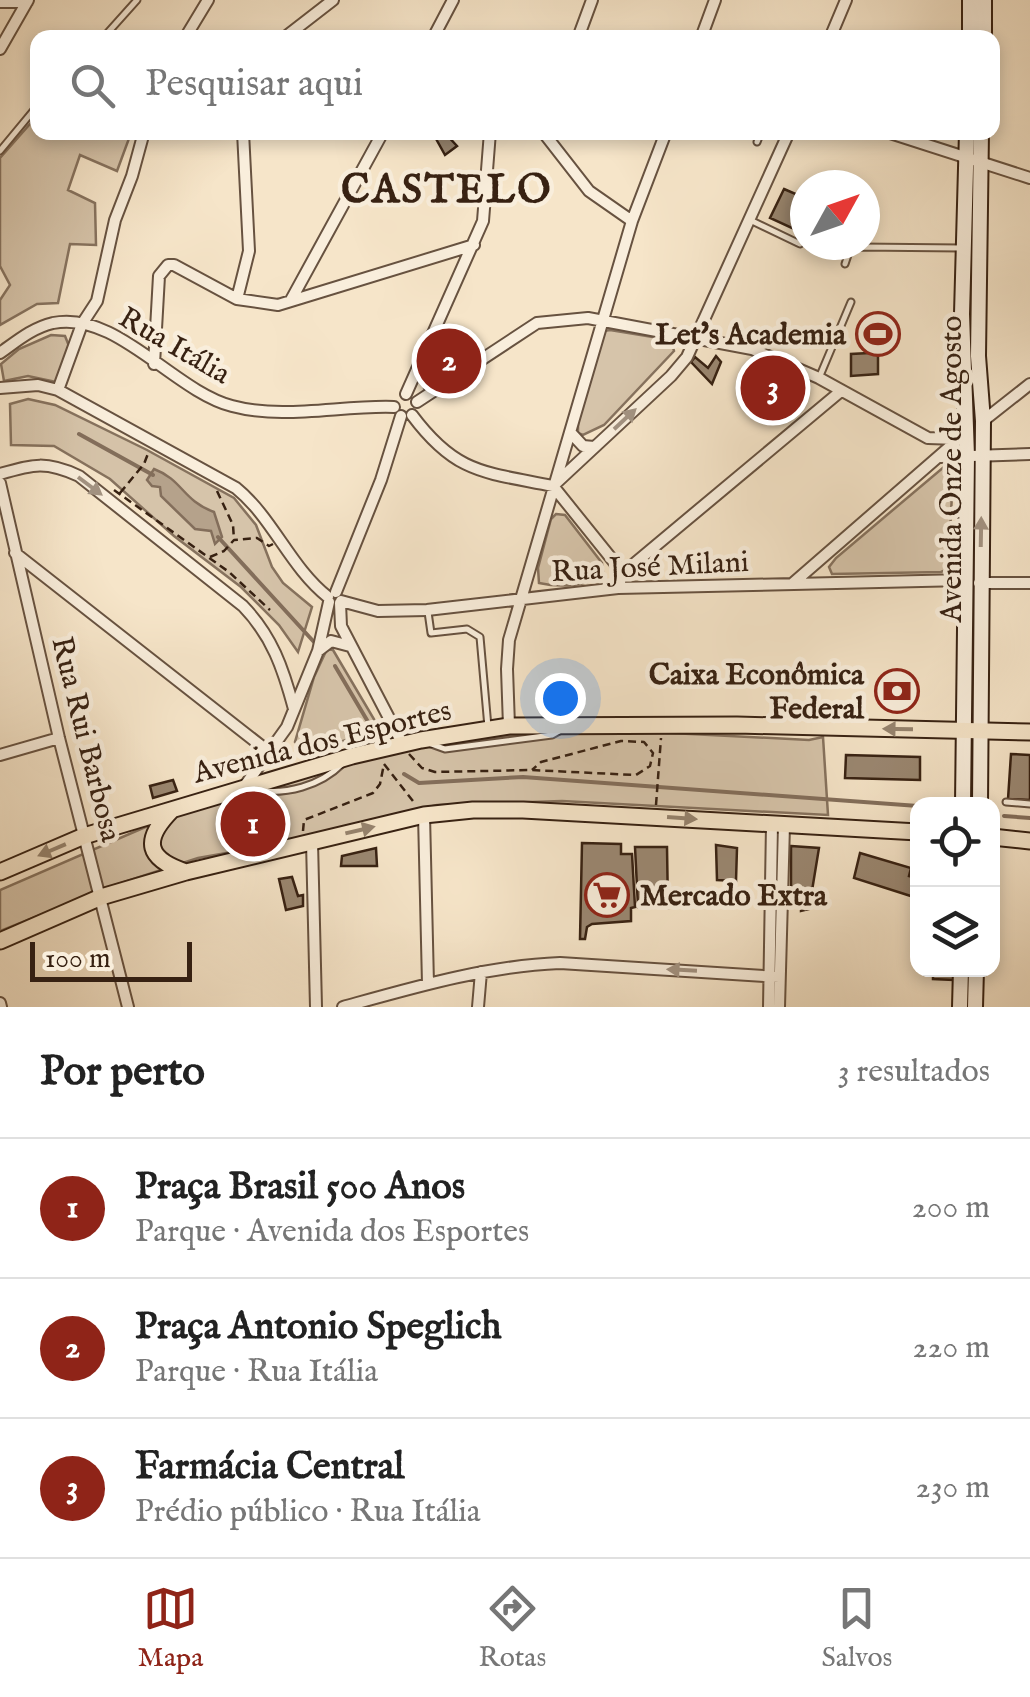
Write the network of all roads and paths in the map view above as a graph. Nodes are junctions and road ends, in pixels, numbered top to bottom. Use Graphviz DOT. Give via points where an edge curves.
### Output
graph roads {
  1 [pos="137,0"];
  2 [pos="208,0"];
  3 [pos="333,0"];
  4 [pos="453,0"];
  5 [pos="592,0"];
  6 [pos="715,0"];
  7 [pos="846,0"];
  8 [pos="970,0"];
  9 [pos="984,0"];
  10 [pos="28,1"];
  11 [pos="0,2"];
  12 [pos="111,30"];
  13 [pos="190,30"];
  14 [pos="294,30"];
  15 [pos="437,30"];
  16 [pos="581,30"];
  17 [pos="704,30"];
  18 [pos="833,30"];
  19 [pos="970,30"];
  20 [pos="984,30"];
  21 [pos="0,49"];
  22 [pos="30,115"];
  23 [pos="142,140"];
  24 [pos="243,140"];
  25 [pos="377,140"];
  26 [pos="490,140"];
  27 [pos="549,140"];
  28 [pos="663,140"];
  29 [pos="786,140"];
  30 [pos="912,140"];
  31 [pos="969,140"];
  32 [pos="979,140"];
  33 [pos="0,151"];
  34 [pos="973,160"];
  35 [pos="1030,178"];
  36 [pos="750,220"];
  37 [pos="632,222"];
  38 [pos="790,239"];
  39 [pos="474,245"];
  40 [pos="964,248"];
  41 [pos="844,264"];
  42 [pos="236,299"];
  43 [pos="290,301"];
  44 [pos="852,302"];
  45 [pos="604,322"];
  46 [pos="82,324"];
  47 [pos="697,337"];
  48 [pos="0,353"];
  49 [pos="154,364"];
  50 [pos="819,378"];
  51 [pos="1030,384"];
  52 [pos="0,388"];
  53 [pos="58,390"];
  54 [pos="841,391"];
  55 [pos="406,394"];
  56 [pos="417,402"];
  57 [pos="402,412"];
  58 [pos="983,421"];
  59 [pos="570,432"];
  60 [pos="962,436"];
  61 [pos="928,438"];
  62 [pos="594,447"];
  63 [pos="1030,454"];
  64 [pos="975,456"];
  65 [pos="940,457"];
  66 [pos="144,464"];
  67 [pos="208,472"];
  68 [pos="0,474"];
  69 [pos="0,483"];
  70 [pos="107,484"];
  71 [pos="553,486"];
  72 [pos="120,493"];
  73 [pos="234,540"];
  74 [pos="279,542"];
  75 [pos="14,552"];
  76 [pos="210,558"];
  77 [pos="623,573"];
  78 [pos="972,582"];
  79 [pos="792,584"];
  80 [pos="1030,584"];
  81 [pos="618,588"];
  82 [pos="521,598"];
  83 [pos="335,599"];
  84 [pos="270,610"];
  85 [pos="428,610"];
  86 [pos="351,647"];
  87 [pos="318,651"];
  88 [pos="294,709"];
  89 [pos="662,725"];
  90 [pos="509,726"];
  91 [pos="568,726"];
  92 [pos="488,730"];
  93 [pos="971,730"];
  94 [pos="1030,732"];
  95 [pos="59,738"];
  96 [pos="425,739"];
  97 [pos="402,743"];
  98 [pos="268,752"];
  99 [pos="0,755"];
  100 [pos="532,770"];
  101 [pos="244,788"];
  102 [pos="964,797"];
  103 [pos="979,797"];
  104 [pos="1006,802"];
  105 [pos="1030,804"];
  106 [pos="656,807"];
  107 [pos="174,808"];
  108 [pos="424,816"];
  109 [pos="778,824"];
  110 [pos="910,832"];
  111 [pos="84,836"];
  112 [pos="1000,838"];
  113 [pos="1030,841"];
  114 [pos="308,843"];
  115 [pos="0,872"];
  116 [pos="186,872"];
  117 [pos="101,897"];
  118 [pos="0,941"];
  119 [pos="481,972"];
  120 [pos="775,976"];
  121 [pos="960,977"];
  122 [pos="976,977"];
  123 [pos="428,984"];
  124 [pos="128,1007"];
  125 [pos="316,1007"];
  126 [pos="344,1007"];
  127 [pos="478,1007"];
  128 [pos="769,1007"];
  129 [pos="780,1007"];
  130 [pos="960,1007"];
  131 [pos="975,1007"];
  1 -- 12 [label="lane"];
  2 -- 13 [label="street"];
  3 -- 14 [label="street"];
  4 -- 15 [label="street"];
  5 -- 16 [label="street"];
  6 -- 17 [label="street"];
  7 -- 18 [label="street"];
  8 -- 19 [label="main road"];
  9 -- 20 [label="main road"];
  10 -- 11 [label="street"];
  10 -- 21 [label="street"];
  22 -- 33 [label="lane"];
  23 -- 46 [label="street" via="97,300"];
  24 -- 42 [label="street" via="249,251"];
  25 -- 43 [label="street"];
  26 -- 39 [label="street" via="487,195"];
  27 -- 37 [label="street" via="588,191"];
  28 -- 37 [label="street"];
  29 -- 36 [label="street"];
  30 -- 34 [label="street"];
  31 -- 34 [label="main road, Avenida Onze de Agosto"];
  32 -- 34 [label="main road, Avenida Onze de Agosto"];
  34 -- 35 [label="street"];
  34 -- 40 [label="main road, Avenida Onze de Agosto"];
  34 -- 58 [label="main road, Avenida Onze de Agosto"];
  36 -- 38 [label="lane"];
  36 -- 47 [label="street"];
  37 -- 45 [label="street"];
  39 -- 43 [label="street"];
  39 -- 55 [label="street"];
  40 -- 41 [label="lane" via="860,247"];
  40 -- 60 [label="main road, Avenida Onze de Agosto"];
  42 -- 43 [label="street"];
  42 -- 49 [label="street" via="168,265 159,276"];
  44 -- 50 [label="lane"];
  45 -- 47 [label="street"];
  45 -- 56 [label="street" via="566,318 537,324"];
  45 -- 59 [label="street"];
  46 -- 48 [label="street, Rua Itália" via="55,322"];
  46 -- 49 [label="street, Rua Itália" via="117,336"];
  46 -- 53 [label="street"];
  47 -- 50 [label="street" via="752,348"];
  62 -- 47 [label="street, one-way" via="671,376"];
  49 -- 57 [label="street, Rua Itália" via="230,406"];
  50 -- 54 [label="street"];
  51 -- 58 [label="street"];
  52 -- 53 [label="street"];
  53 -- 67 [label="street"];
  54 -- 61 [label="street"];
  54 -- 77 [label="street"];
  55 -- 56 [label="street"];
  55 -- 57 [label="street" via="396,399"];
  56 -- 57 [label="street"];
  57 -- 71 [label="street" via="451,458"];
  57 -- 83 [label="street"];
  58 -- 64 [label="main road, Avenida Onze de Agosto"];
  59 -- 62 [label="street"];
  59 -- 71 [label="street"];
  60 -- 61 [label="street"];
  60 -- 64 [label="main road, Avenida Onze de Agosto"];
  60 -- 65 [label="street"];
  61 -- 65 [label="street"];
  62 -- 71 [label="street"];
  63 -- 64 [label="street"];
  64 -- 65 [label="street"];
  64 -- 78 [label="main road, Avenida Onze de Agosto"];
  65 -- 79 [label="street"];
  66 -- 72 [label="path"];
  67 -- 73 [label="path"];
  67 -- 74 [label="street" via="247,497"];
  68 -- 88 [label="street, one-way" via="34,464 79,476 243,606 275,648"];
  69 -- 75 [label="street, Rua Rui Barbosa"];
  70 -- 72 [label="path"];
  71 -- 77 [label="street"];
  71 -- 82 [label="street"];
  72 -- 76 [label="path"];
  73 -- 74 [label="path"];
  73 -- 76 [label="path"];
  74 -- 83 [label="street" via="308,581"];
  75 -- 95 [label="street, Rua Rui Barbosa"];
  75 -- 98 [label="street"];
  76 -- 84 [label="path"];
  77 -- 81 [label="street"];
  78 -- 79 [label="street, Rua José Milani"];
  78 -- 80 [label="street, Rua José Milani"];
  78 -- 93 [label="main road, Avenida Onze de Agosto"];
  79 -- 81 [label="street, Rua José Milani"];
  81 -- 82 [label="street, Rua José Milani"];
  82 -- 85 [label="street, Rua José Milani"];
  82 -- 90 [label="street" via="508,655"];
  83 -- 85 [label="street, Rua José Milani" via="378,610"];
  83 -- 86 [label="street"];
  83 -- 87 [label="street"];
  85 -- 92 [label="lane" via="430,633 467,629 480,638"];
  86 -- 87 [label="street" via="331,642"];
  86 -- 97 [label="street"];
  87 -- 88 [label="street"];
  88 -- 98 [label="street"];
  89 -- 91 [label="main road, Avenida dos Esportes"];
  93 -- 89 [label="main road, Avenida dos Esportes, one-way"];
  89 -- 106 [label="path"];
  90 -- 91 [label="main road, Avenida dos Esportes"];
  90 -- 92 [label="main road, Avenida dos Esportes"];
  91 -- 96 [label="lane" via="552,735 438,749"];
  92 -- 96 [label="main road, Avenida dos Esportes"];
  93 -- 94 [label="main road, Avenida dos Esportes"];
  93 -- 102 [label="main road, Avenida Onze de Agosto"];
  93 -- 103 [label="main road, Avenida Onze de Agosto"];
  95 -- 99 [label="street"];
  95 -- 111 [label="street, Rua Rui Barbosa"];
  96 -- 97 [label="main road, Avenida dos Esportes"];
  97 -- 100 [label="path" via="422,768 435,772"];
  97 -- 101 [label="main road, Avenida dos Esportes"];
  98 -- 101 [label="street"];
  100 -- 100 [label="path" via="636,775 650,766 653,753 644,742 621,741"];
  101 -- 107 [label="main road, Avenida dos Esportes"];
  104 -- 105 [label="lane"];
  107 -- 111 [label="main road, Avenida dos Esportes"];
  107 -- 116 [label="main road" via="158,824 152,848 166,865"];
  108 -- 109 [label="main road, one-way" via="523,810"];
  114 -- 108 [label="main road, one-way"];
  108 -- 114 [label="path" via="384,762 372,793 304,820"];
  108 -- 123 [label="street"];
  109 -- 110 [label="main road"];
  109 -- 120 [label="street"];
  111 -- 115 [label="main road, Avenida dos Esportes, one-way"];
  111 -- 117 [label="street, Rua Rui Barbosa"];
  112 -- 113 [label="main road"];
  114 -- 116 [label="main road"];
  114 -- 125 [label="street"];
  116 -- 117 [label="main road"];
  117 -- 118 [label="main road"];
  117 -- 124 [label="street, Rua Rui Barbosa"];
  120 -- 119 [label="street, one-way" via="560,963"];
  119 -- 123 [label="street"];
  119 -- 127 [label="street"];
  120 -- 128 [label="street"];
  120 -- 129 [label="street"];
  121 -- 130 [label="main road"];
  122 -- 131 [label="main road"];
  123 -- 126 [label="street"];
}
